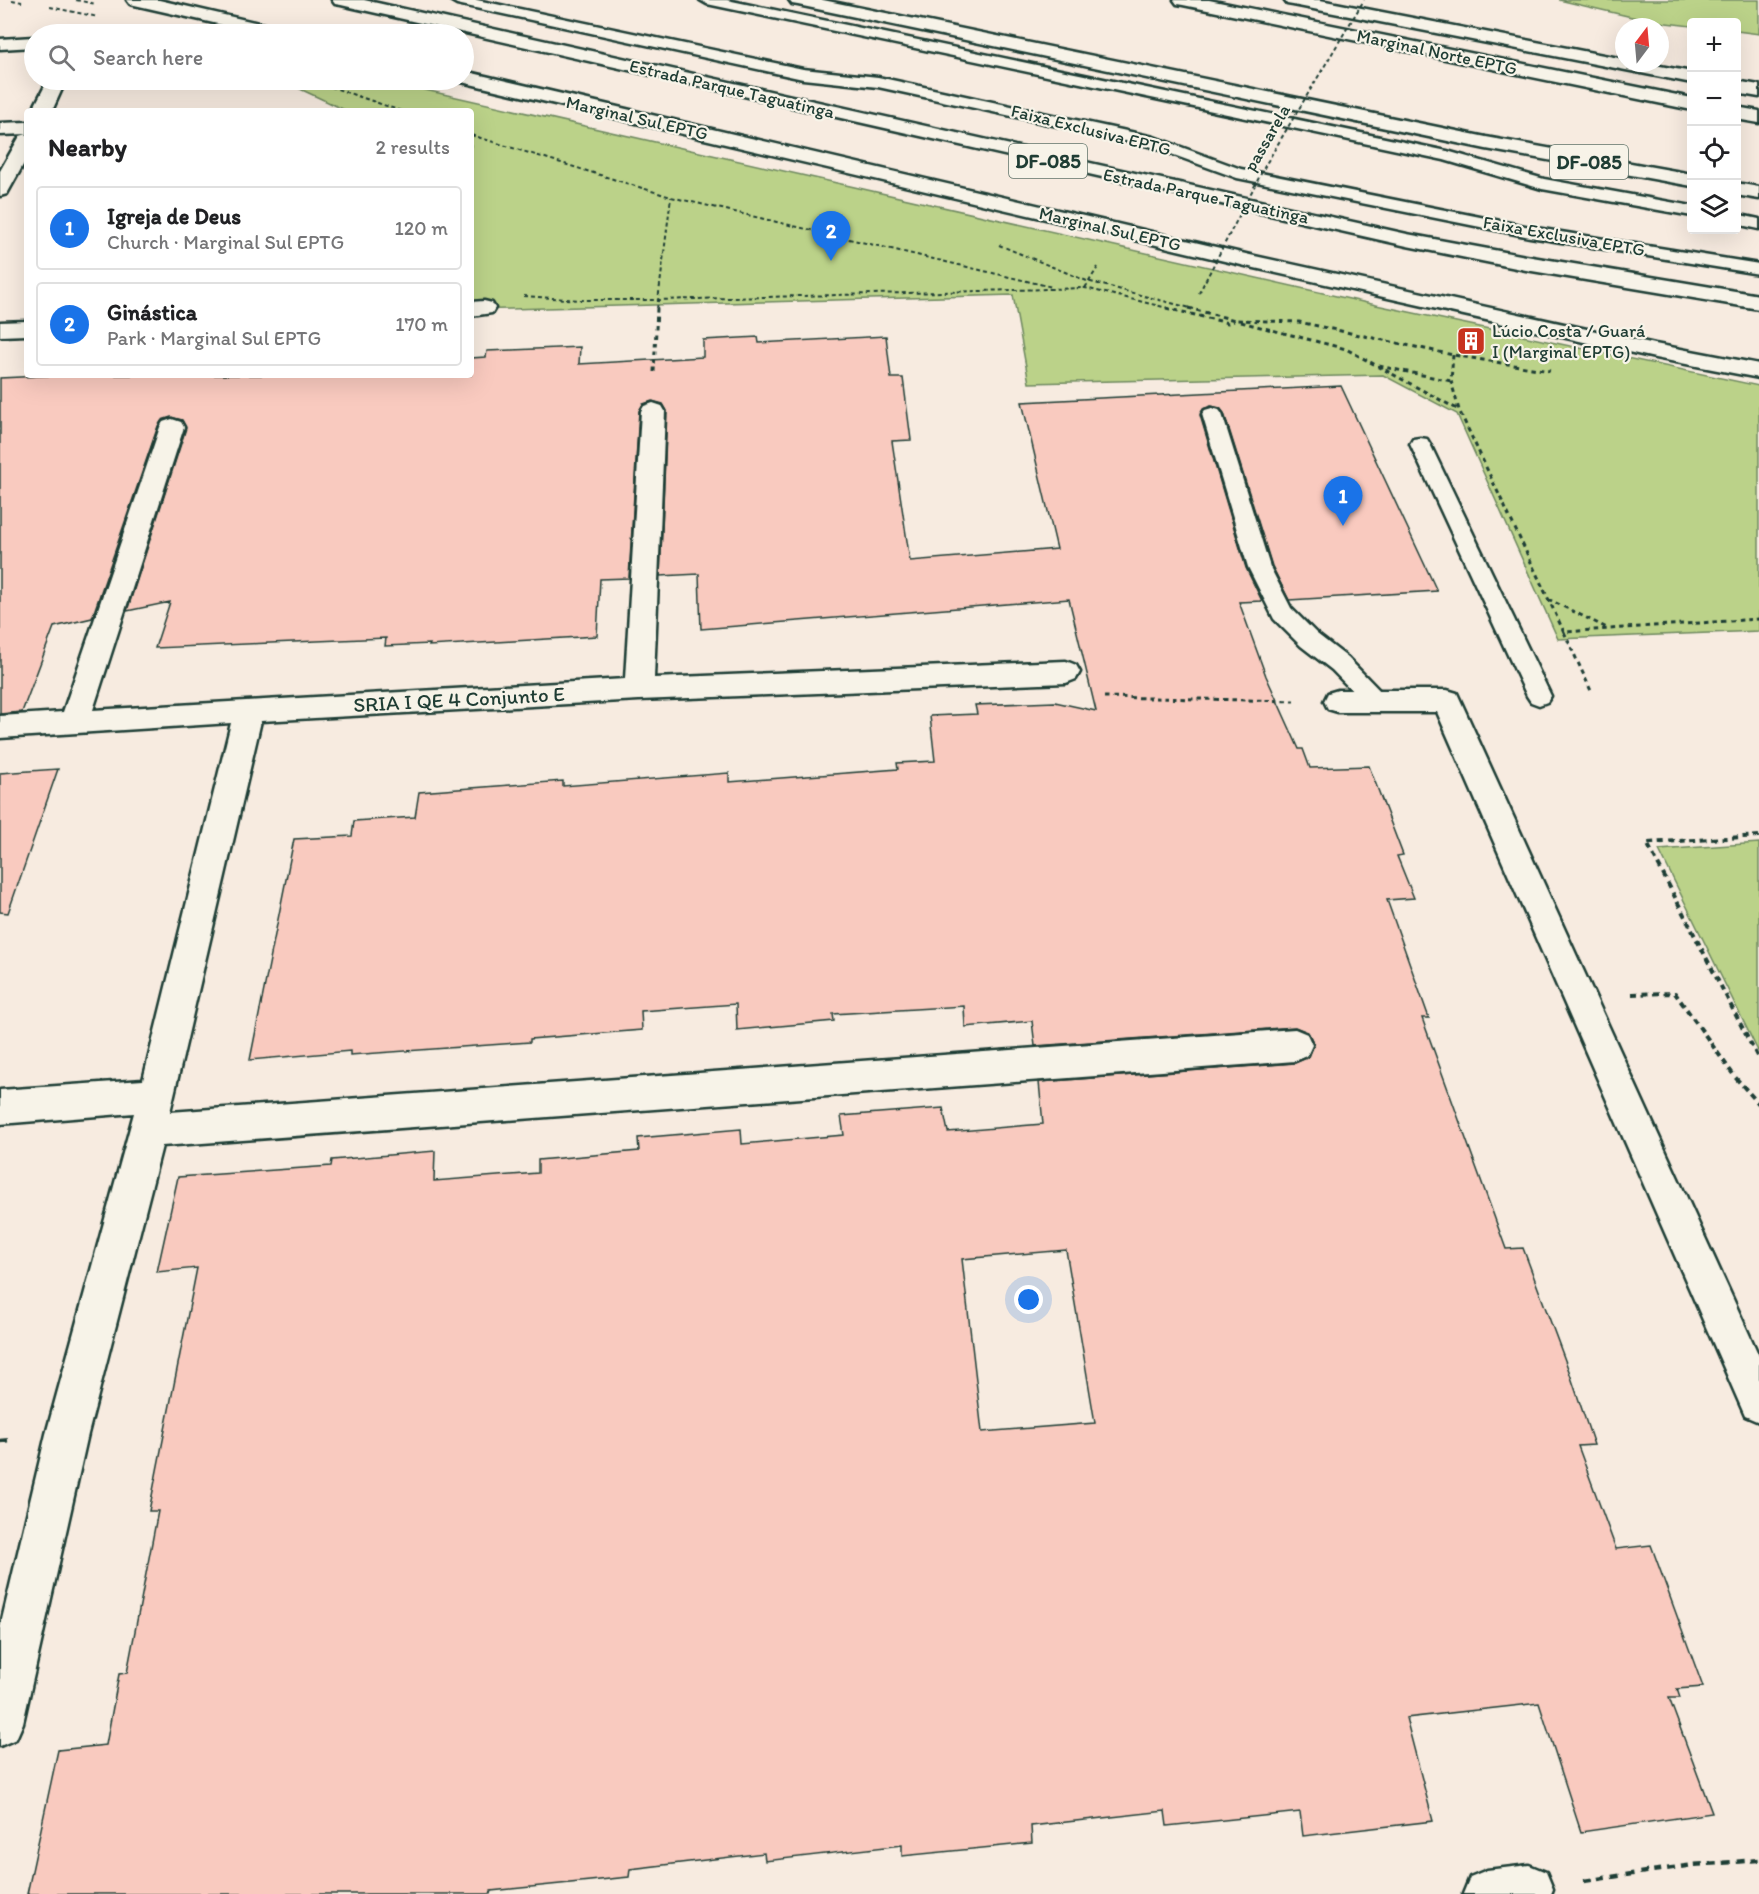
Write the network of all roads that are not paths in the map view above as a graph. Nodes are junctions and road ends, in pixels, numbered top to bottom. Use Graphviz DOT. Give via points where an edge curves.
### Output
graph roads {
  1 [pos="136,0"];
  2 [pos="341,0"];
  3 [pos="457,0"];
  4 [pos="707,0"];
  5 [pos="798,0"];
  6 [pos="1183,0"];
  7 [pos="1293,0"];
  8 [pos="240,24"];
  9 [pos="448,24"];
  10 [pos="474,30"];
  11 [pos="24,43"];
  12 [pos="0,44"];
  13 [pos="1687,77"];
  14 [pos="474,79"];
  15 [pos="1741,88"];
  16 [pos="52,90"];
  17 [pos="1759,91"];
  18 [pos="1687,103"];
  19 [pos="43,108"];
  20 [pos="1741,113"];
  21 [pos="1759,117"];
  22 [pos="24,128"];
  23 [pos="0,129"];
  24 [pos="24,146"];
  25 [pos="1687,179"];
  26 [pos="0,190"];
  27 [pos="1741,190"];
  28 [pos="1759,193"];
  29 [pos="1687,210"];
  30 [pos="1741,220"];
  31 [pos="1759,224"];
  32 [pos="1759,269"];
  33 [pos="1647,283"];
  34 [pos="1759,302"];
  35 [pos="1759,320"];
  36 [pos="24,328"];
  37 [pos="0,329"];
  38 [pos="1759,371"];
  39 [pos="652,411"];
  40 [pos="1212,414"];
  41 [pos="172,427"];
  42 [pos="1420,444"];
  43 [pos="1066,672"];
  44 [pos="639,689"];
  45 [pos="1539,696"];
  46 [pos="1376,701"];
  47 [pos="1338,702"];
  48 [pos="249,711"];
  49 [pos="74,722"];
  50 [pos="0,728"];
  51 [pos="1295,1045"];
  52 [pos="156,1095"];
  53 [pos="0,1107"];
  54 [pos="148,1130"];
  55 [pos="1759,1402"];
  56 [pos="0,1723"];
  1 -- 8 [label="main road"];
  2 -- 9 [label="main road, Estrada Parque Taguatinga / DF-085"];
  3 -- 32 [label="lane, Faixa Exclusiva EPTG" via="803,74 878,82 1154,142 1237,173 1530,232"];
  4 -- 29 [label="lane" via="1447,156 1542,184"];
  5 -- 25 [label="main road, DF-085" via="1486,143"];
  6 -- 18 [label="main road, Marginal Norte EPTG"];
  7 -- 13 [label="main road, Marginal Norte EPTG"];
  10 -- 33 [label="main road, Estrada Parque Taguatinga / DF-085" via="1407,240"];
  11 -- 12 [label="main road"];
  14 -- 38 [label="main road, Marginal Sul EPTG" via="1262,264"];
  15 -- 17 [label="main road"];
  16 -- 19 [label="main road"];
  20 -- 21 [label="main road"];
  22 -- 23 [label="main road"];
  24 -- 26 [label="main road"];
  27 -- 28 [label="main road"];
  30 -- 31 [label="lane"];
  33 -- 34 [label="main road, Estrada Parque Taguatinga / DF-085"];
  33 -- 35 [label="main road"];
  36 -- 37 [label="main road"];
  39 -- 44 [label="main road"];
  40 -- 46 [label="lane" via="1259,567 1282,613"];
  41 -- 49 [label="main road"];
  42 -- 45 [label="lane"];
  43 -- 44 [label="main road, SRIA I QE 4 Conjunto E"];
  44 -- 48 [label="main road, SRIA I QE 4 Conjunto E"];
  46 -- 47 [label="main road"];
  46 -- 55 [label="main road" via="1446,701"];
  48 -- 49 [label="main road, SRIA I QE 4 Conjunto E"];
  48 -- 52 [label="main road"];
  49 -- 50 [label="main road, SRIA I QE 4 Conjunto E"];
  51 -- 54 [label="main road"];
  52 -- 53 [label="main road"];
  52 -- 54 [label="main road"];
  54 -- 56 [label="main road" via="67,1434"];
}
